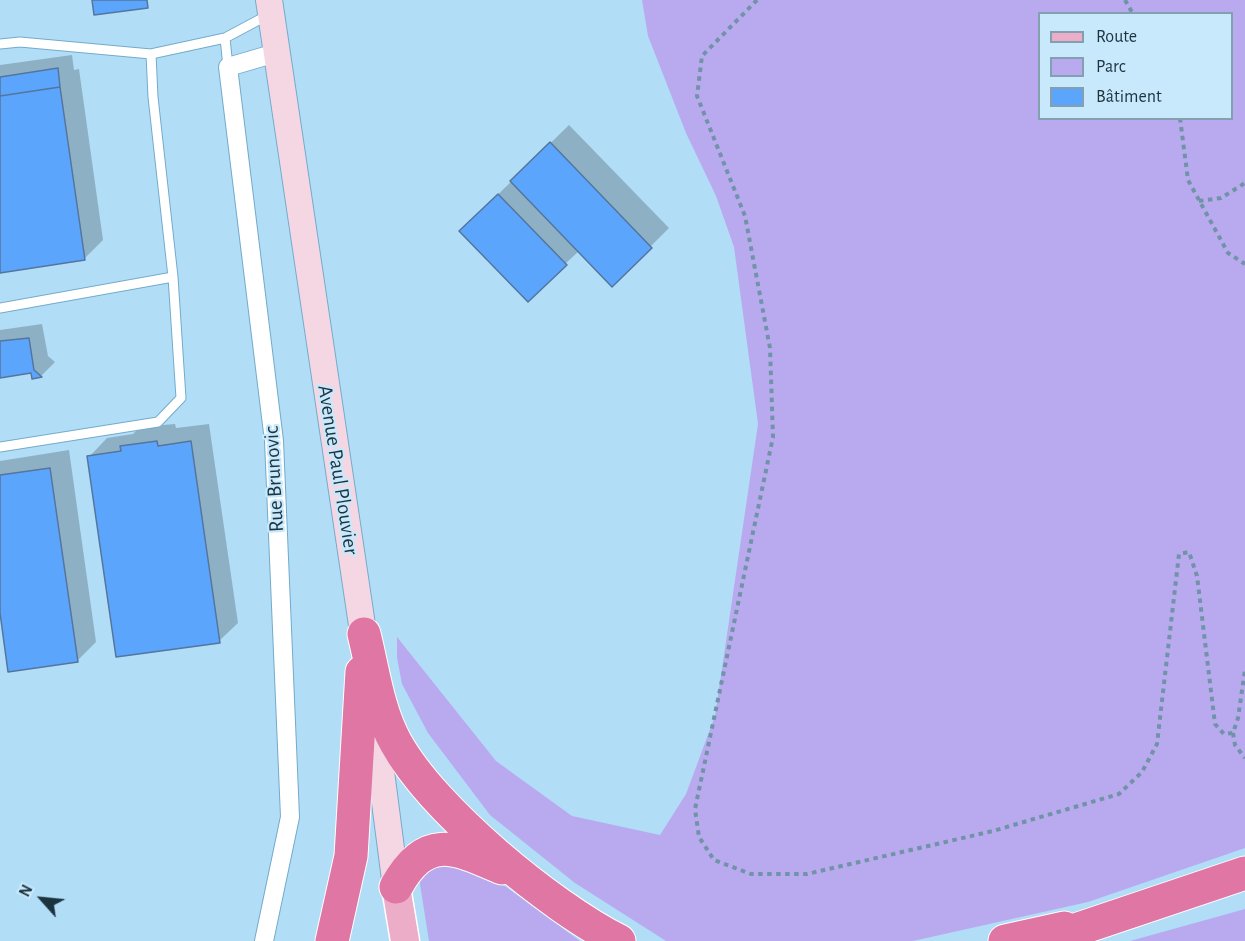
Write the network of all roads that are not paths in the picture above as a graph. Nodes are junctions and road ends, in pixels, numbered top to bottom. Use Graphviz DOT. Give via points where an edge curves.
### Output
graph roads {
  1 [pos="270,7"];
  2 [pos="225,38"];
  3 [pos="0,44"];
  4 [pos="276,53"];
  5 [pos="151,54"];
  6 [pos="228,67"];
  7 [pos="173,277"];
  8 [pos="0,308"];
  9 [pos="0,447"];
  10 [pos="363,634"];
  11 [pos="1245,873"];
  12 [pos="525,878"];
  13 [pos="396,887"];
  14 [pos="1113,917"];
  15 [pos="264,941"];
  16 [pos="332,941"];
  17 [pos="405,941"];
  18 [pos="619,941"];
  19 [pos="1005,941"];
  20 [pos="1044,941"];
  1 -- 2 [label="lane"];
  1 -- 4 [label="main road, Avenue Paul Plouvier"];
  2 -- 5 [label="lane"];
  2 -- 6 [label="lane"];
  3 -- 5 [label="lane" via="20,42"];
  4 -- 6 [label="street"];
  4 -- 10 [label="main road, Avenue Paul Plouvier"];
  5 -- 7 [label="lane"];
  6 -- 15 [label="street, Rue Brunovic" via="273,441 290,805"];
  7 -- 8 [label="lane"];
  7 -- 9 [label="lane" via="181,398 158,422"];
  10 -- 12 [label="highway" via="396,743 424,783"];
  10 -- 13 [label="main road, Avenue Paul Plouvier"];
  10 -- 16 [label="highway" via="351,856"];
  11 -- 14 [label="highway"];
  12 -- 13 [label="highway" via="466,852 449,849 415,858"];
  12 -- 18 [label="highway"];
  13 -- 17 [label="main road, Avenue Paul Plouvier"];
  14 -- 19 [label="highway"];
  14 -- 20 [label="highway"];
}
